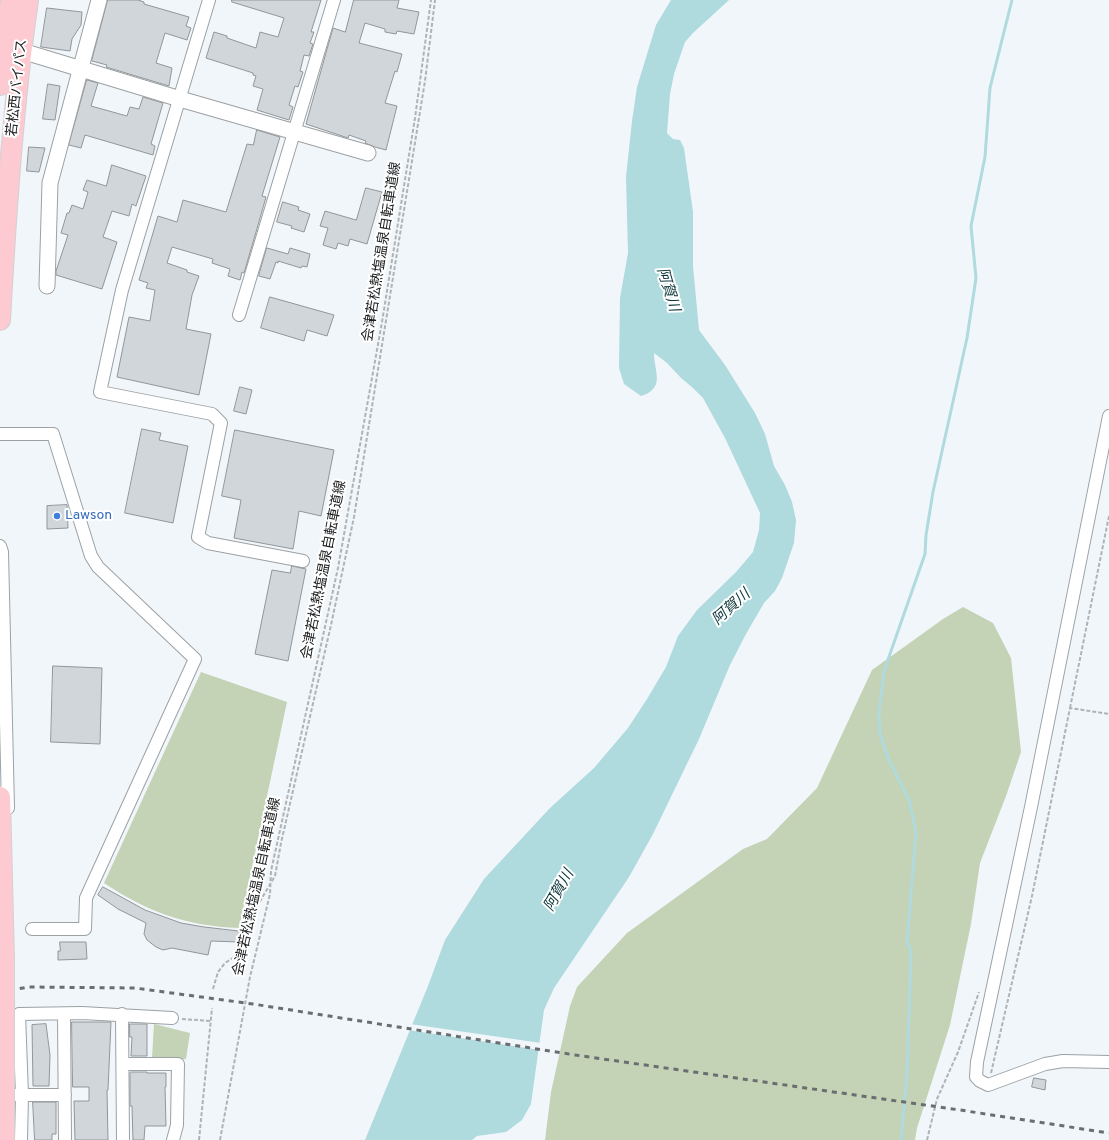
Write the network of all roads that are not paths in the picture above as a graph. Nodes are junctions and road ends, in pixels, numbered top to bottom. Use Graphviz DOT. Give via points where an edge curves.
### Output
graph roads {
  1 [pos="11,0"];
  2 [pos="28,0"];
  3 [pos="99,0"];
  4 [pos="209,0"];
  5 [pos="334,0"];
  6 [pos="9,46"];
  7 [pos="81,69"];
  8 [pos="0,85"];
  9 [pos="180,99"];
  10 [pos="295,132"];
  11 [pos="368,153"];
  12 [pos="47,286"];
  13 [pos="239,315"];
  14 [pos="0,320"];
  15 [pos="1109,416"];
  16 [pos="0,434"];
  17 [pos="0,546"];
  18 [pos="303,561"];
  19 [pos="0,797"];
  20 [pos="32,929"];
  21 [pos="2,963"];
  22 [pos="64,1014"];
  23 [pos="122,1014"];
  24 [pos="172,1018"];
  25 [pos="1109,1062"];
  26 [pos="123,1064"];
  27 [pos="22,1095"];
  28 [pos="65,1095"];
  29 [pos="0,1096"];
  30 [pos="4,1140"];
  31 [pos="21,1140"];
  32 [pos="65,1140"];
  33 [pos="123,1140"];
  34 [pos="173,1140"];
  1 -- 6 [label="highway, 若松西バイパス"];
  2 -- 6 [label="highway, 若松西バイパス"];
  3 -- 7 [label="street"];
  4 -- 9 [label="street"];
  5 -- 10 [label="street"];
  6 -- 7 [label="street"];
  6 -- 8 [label="highway, 若松西バイパス"];
  6 -- 14 [label="highway, 若松西バイパス"];
  7 -- 9 [label="street"];
  7 -- 12 [label="street" via="50,183"];
  9 -- 10 [label="street"];
  9 -- 18 [label="street" via="122,290 100,392 212,414 221,423 198,537 208,543"];
  10 -- 11 [label="street"];
  10 -- 13 [label="street"];
  15 -- 25 [label="street" via="976,1077 988,1085 1045,1064"];
  16 -- 20 [label="street" via="53,434 91,556 98,567 194,659 86,898 85,929"];
  17 -- 21 [label="street" via="12,960 6,966"];
  19 -- 21 [label="highway"];
  21 -- 30 [label="highway, bridge"];
  22 -- 23 [label="street"];
  22 -- 27 [label="street" via="19,1014"];
  22 -- 28 [label="street"];
  23 -- 24 [label="street"];
  23 -- 26 [label="street"];
  26 -- 33 [label="street"];
  26 -- 34 [label="street" via="178,1064 177,1125"];
  27 -- 28 [label="street"];
  27 -- 29 [label="street"];
  27 -- 31 [label="street"];
  28 -- 32 [label="street"];
}
